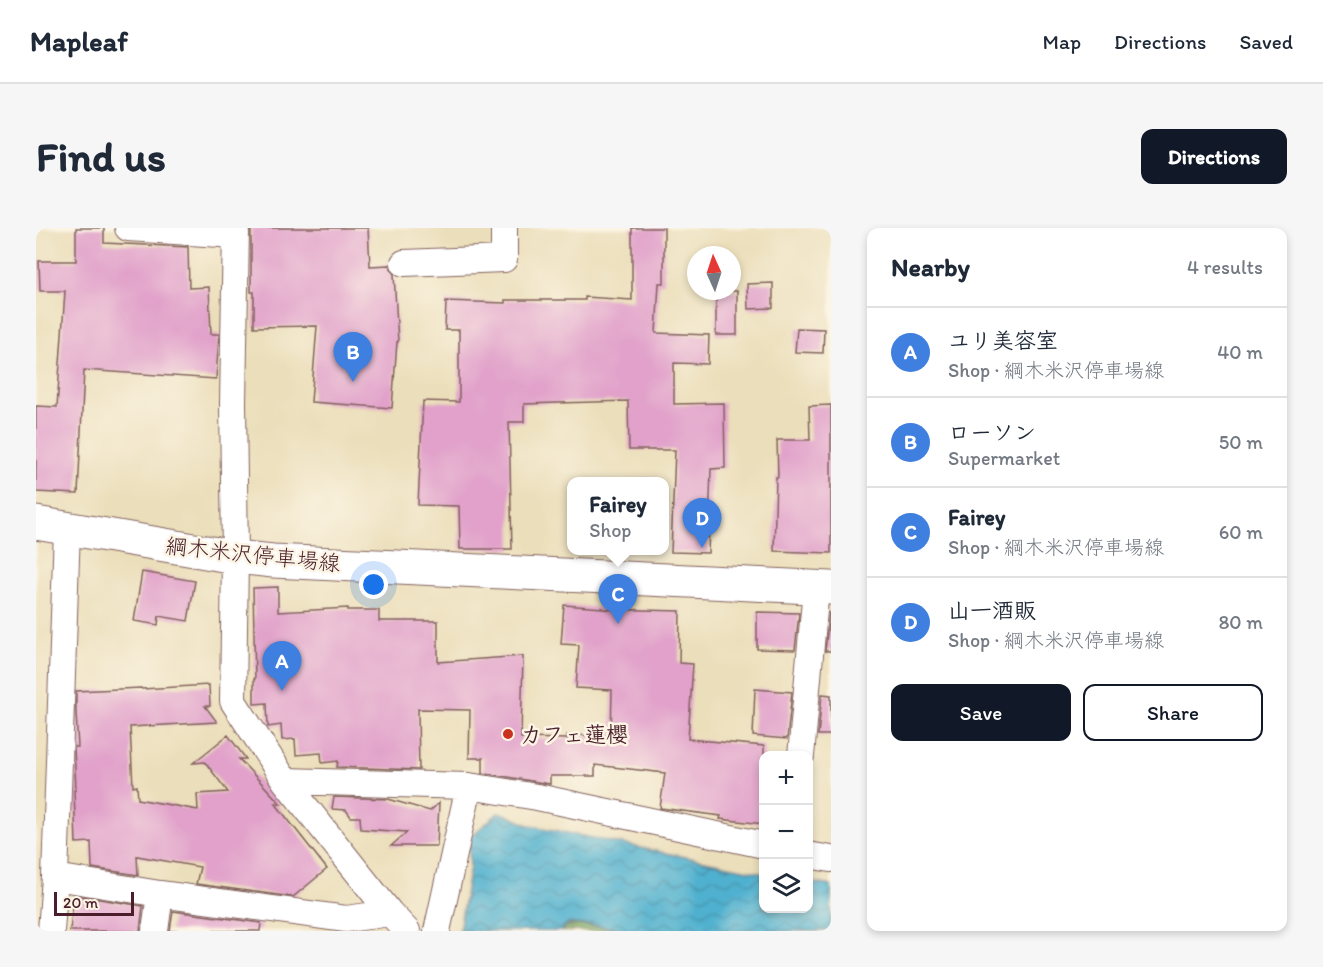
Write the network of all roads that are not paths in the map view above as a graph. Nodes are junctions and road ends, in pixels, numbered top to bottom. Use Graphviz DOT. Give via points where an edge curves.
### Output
graph roads {
  1 [pos="128,228"];
  2 [pos="504,228"];
  3 [pos="236,231"];
  4 [pos="404,263"];
  5 [pos="52,526"];
  6 [pos="235,557"];
  7 [pos="824,588"];
  8 [pos="802,751"];
  9 [pos="285,781"];
  10 [pos="469,786"];
  11 [pos="46,812"];
  12 [pos="759,844"];
  13 [pos="813,856"];
  14 [pos="831,859"];
  15 [pos="55,877"];
  16 [pos="160,894"];
  17 [pos="390,913"];
  18 [pos="51,931"];
  19 [pos="155,931"];
  20 [pos="407,931"];
  21 [pos="437,931"];
  1 -- 3 [label="street"];
  2 -- 4 [label="street" via="504,259"];
  3 -- 6 [label="street"];
  5 -- 6 [label="main road, 綱木米沢停車場線"];
  5 -- 11 [label="street"];
  6 -- 7 [label="main road, 綱木米沢停車場線"];
  6 -- 9 [label="street" via="233,701"];
  7 -- 8 [label="street"];
  9 -- 10 [label="street"];
  9 -- 17 [label="street"];
  10 -- 12 [label="street"];
  10 -- 21 [label="street"];
  11 -- 15 [label="street"];
  13 -- 14 [label="street"];
  15 -- 16 [label="street"];
  15 -- 18 [label="street"];
  16 -- 17 [label="street" via="346,919"];
  16 -- 19 [label="street"];
  17 -- 20 [label="street"];
}
